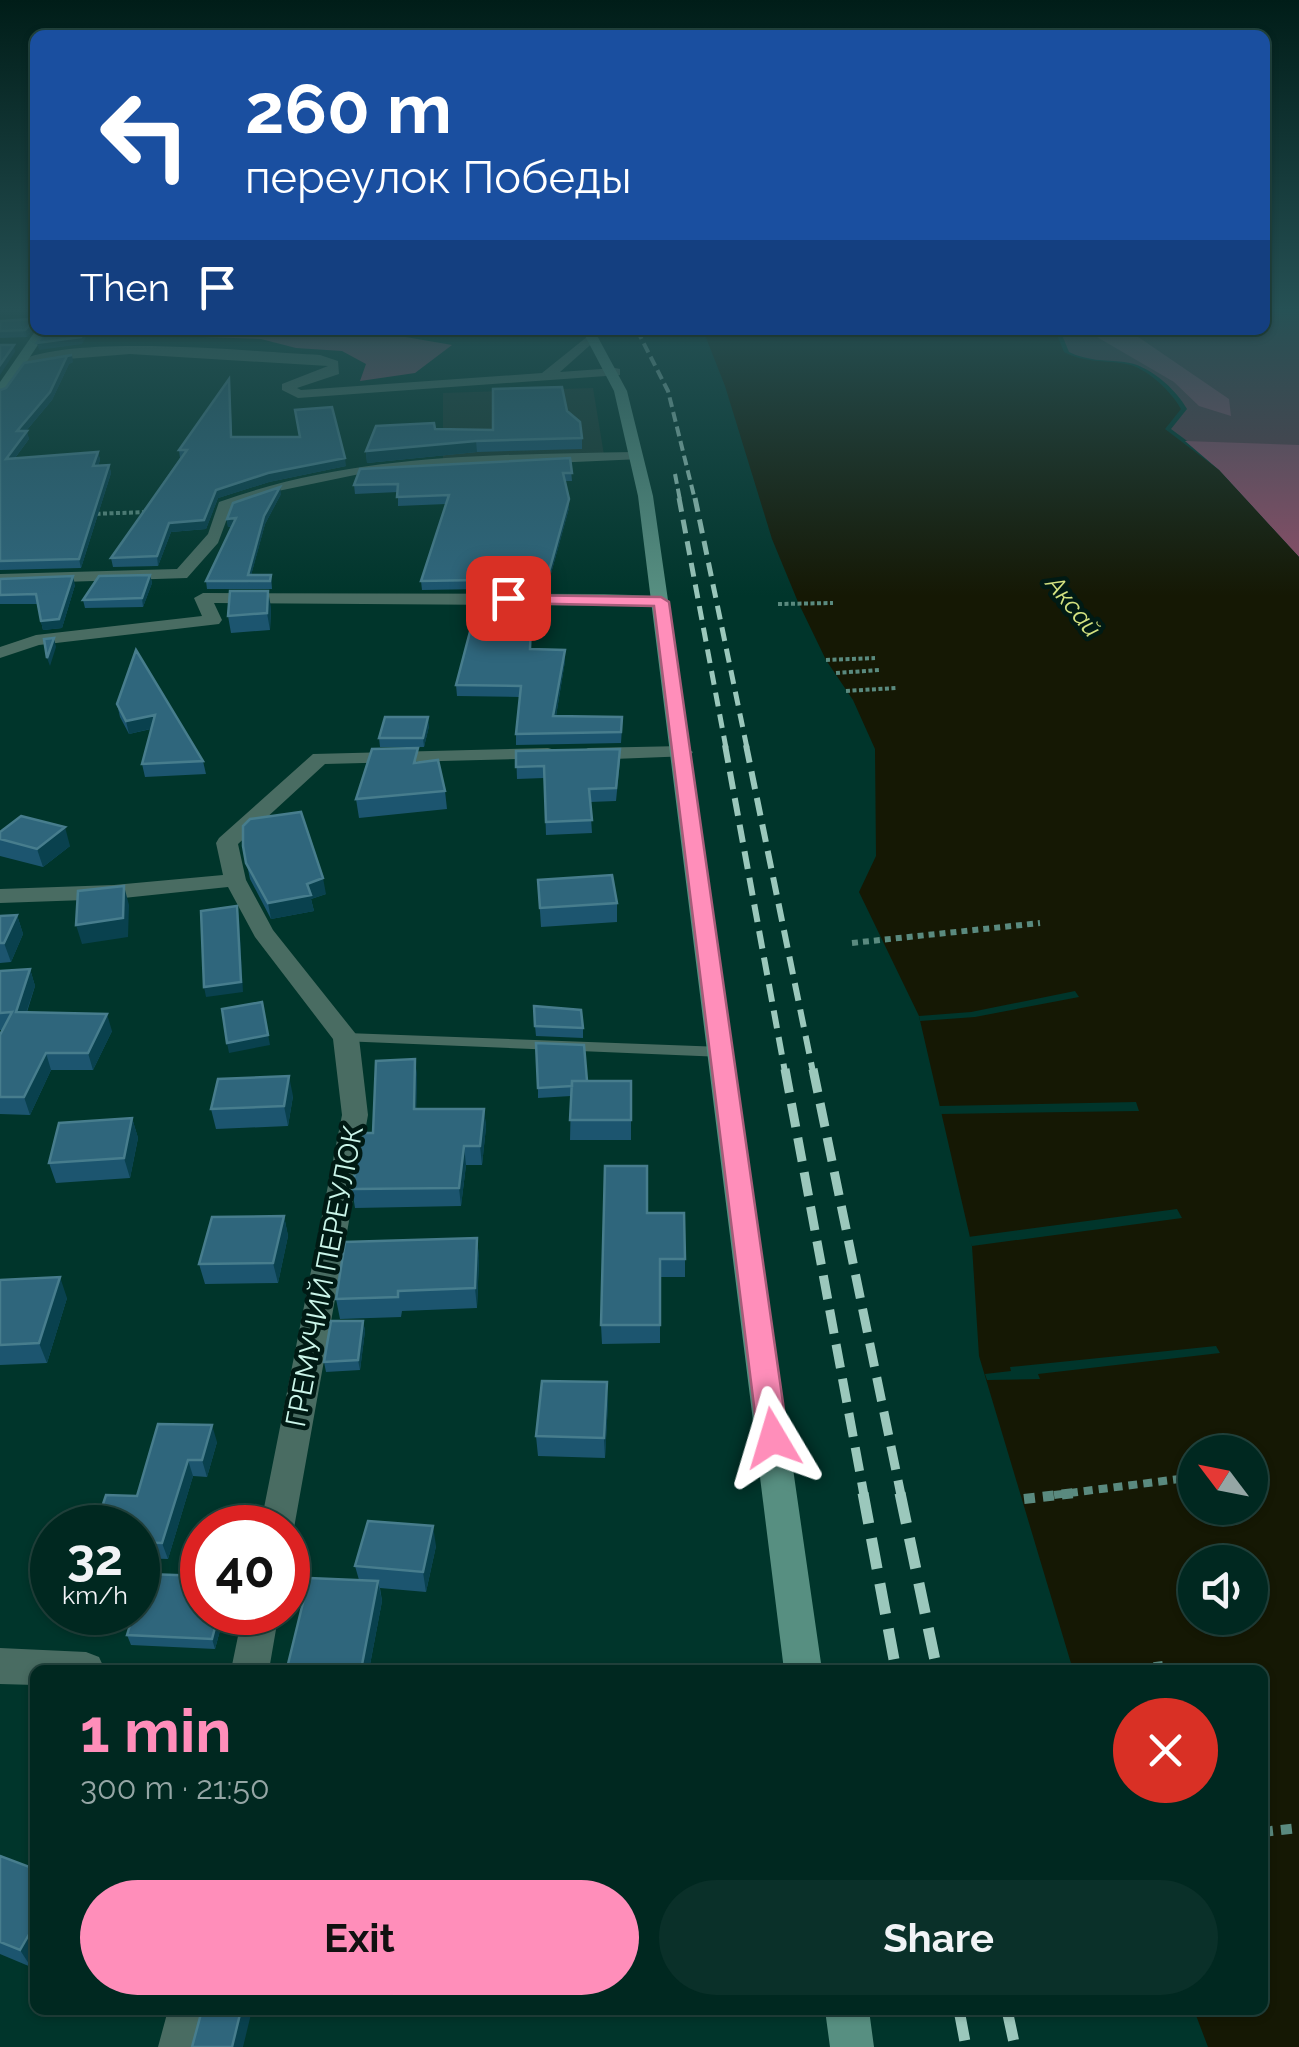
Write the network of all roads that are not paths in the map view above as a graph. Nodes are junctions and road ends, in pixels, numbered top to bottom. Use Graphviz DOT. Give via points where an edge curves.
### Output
graph roads {
  1 [pos="623,405"];
  2 [pos="636,456"];
  3 [pos="181,574"];
  4 [pos="0,579"];
  5 [pos="203,598"];
  6 [pos="661,602"];
  7 [pos="0,653"];
  8 [pos="682,752"];
  9 [pos="234,880"];
  10 [pos="0,896"];
  11 [pos="346,1038"];
  12 [pos="723,1052"];
  13 [pos="282,1505"];
  14 [pos="256,1635"];
  15 [pos="251,1665"];
  16 [pos="802,1665"];
  17 [pos="0,1666"];
  18 [pos="30,1667"];
  19 [pos="189,2015"];
  20 [pos="849,2015"];
  21 [pos="180,2047"];
  22 [pos="852,2047"];
  1 -- 2 [label="street"];
  2 -- 3 [label="street" via="415,465 263,488 224,505 224,522"];
  2 -- 6 [label="street"];
  3 -- 4 [label="street"];
  3 -- 5 [label="street"];
  5 -- 6 [label="street"];
  5 -- 7 [label="street" via="213,620 36,640"];
  6 -- 8 [label="street"];
  8 -- 9 [label="street" via="320,758 227,843"];
  8 -- 12 [label="street"];
  9 -- 10 [label="street"];
  9 -- 11 [label="street" via="262,932"];
  11 -- 12 [label="lane"];
  11 -- 13 [label="street, ГРЕМУЧИЙ ПЕРЕУЛОК" via="355,1115"];
  12 -- 16 [label="street"];
  14 -- 15 [label="street"];
  17 -- 18 [label="street"];
  19 -- 21 [label="street"];
  20 -- 22 [label="street"];
}
